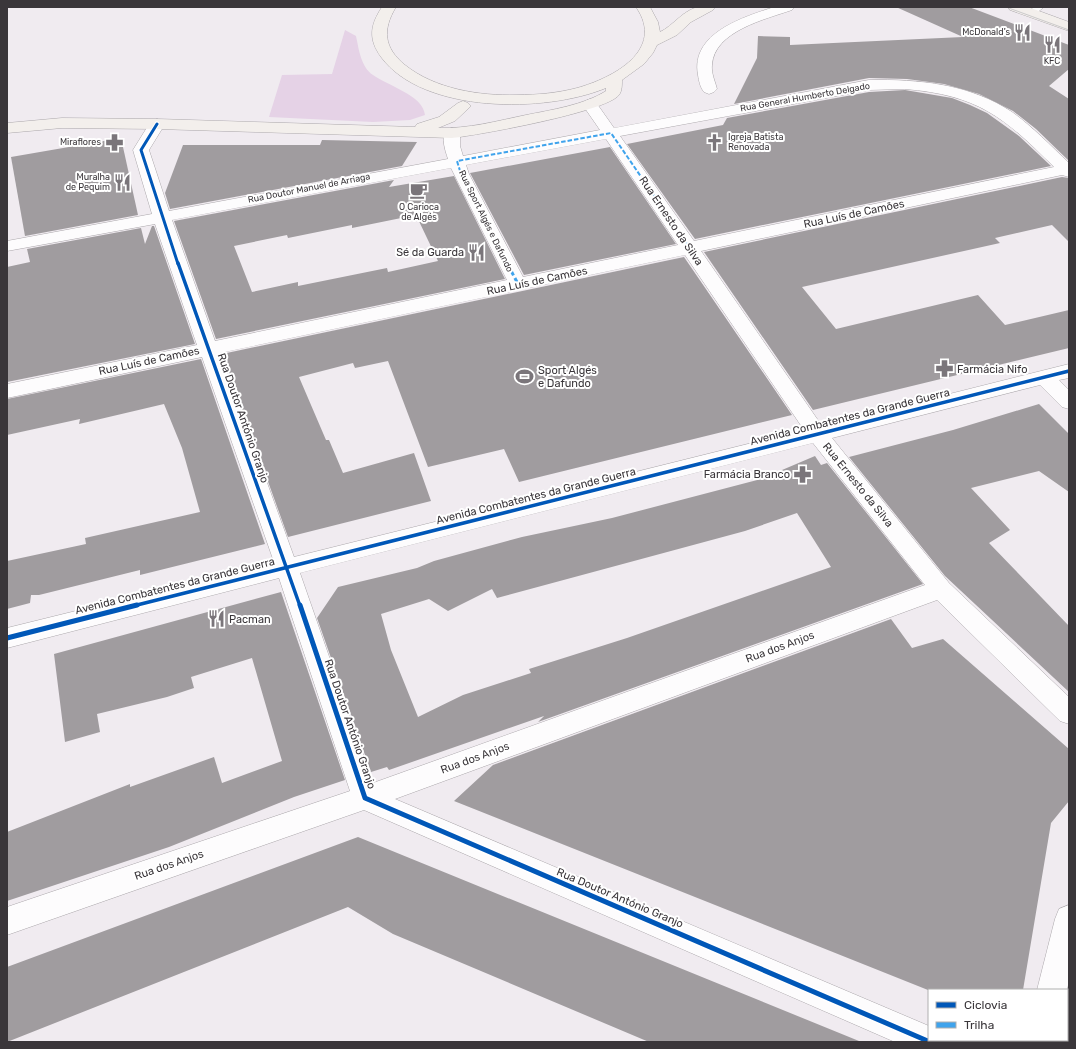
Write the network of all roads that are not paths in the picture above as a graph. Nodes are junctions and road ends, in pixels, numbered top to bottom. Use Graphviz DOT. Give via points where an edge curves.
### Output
graph roads {
  1 [pos="389,7"];
  2 [pos="643,7"];
  3 [pos="708,7"];
  4 [pos="787,7"];
  5 [pos="1015,7"];
  6 [pos="1036,10"];
  7 [pos="1069,27"];
  8 [pos="1069,34"];
  9 [pos="651,42"];
  10 [pos="615,78"];
  11 [pos="450,92"];
  12 [pos="718,94"];
  13 [pos="590,104"];
  14 [pos="463,106"];
  15 [pos="749,107"];
  16 [pos="695,117"];
  17 [pos="157,124"];
  18 [pos="7,128"];
  19 [pos="395,132"];
  20 [pos="611,132"];
  21 [pos="452,133"];
  22 [pos="457,161"];
  23 [pos="1068,170"];
  24 [pos="162,217"];
  25 [pos="7,246"];
  26 [pos="690,248"];
  27 [pos="518,284"];
  28 [pos="209,348"];
  29 [pos="1069,371"];
  30 [pos="1044,376"];
  31 [pos="7,391"];
  32 [pos="1069,402"];
  33 [pos="818,435"];
  34 [pos="287,568"];
  35 [pos="941,589"];
  36 [pos="7,638"];
  37 [pos="1069,713"];
  38 [pos="365,798"];
  39 [pos="1069,919"];
  40 [pos="7,921"];
  41 [pos="1052,989"];
  42 [pos="930,1042"];
  1 -- 11 [label="street" via="381,20 379,34 380,43 387,56 412,77"];
  2 -- 9 [label="street" via="652,25"];
  3 -- 9 [label="street" via="686,19 672,32"];
  4 -- 12 [label="street" via="736,26 715,42 705,61"];
  5 -- 6 [label="street"];
  6 -- 7 [label="street"];
  6 -- 8 [label="street"];
  9 -- 10 [label="street" via="639,61"];
  10 -- 11 [label="street" via="583,91 544,98 503,99"];
  10 -- 13 [label="street" via="613,93"];
  11 -- 14 [label="street" via="461,100"];
  12 -- 15 [label="street"];
  12 -- 16 [label="street"];
  13 -- 20 [label="street, Rua Ernesto da Silva"];
  13 -- 21 [label="street" via="548,115"];
  14 -- 19 [label="street" via="455,116 442,122"];
  14 -- 21 [label="street"];
  15 -- 16 [label="street, Rua General Humberto Delgado"];
  15 -- 23 [label="street, Rua General Humberto Delgado" via="870,85 930,86 985,103 1008,116"];
  16 -- 20 [label="street, Rua General Humberto Delgado"];
  17 -- 18 [label="street" via="62,123"];
  17 -- 19 [label="street"];
  17 -- 24 [label="street, Rua Doutor António Granjo" via="141,150"];
  19 -- 21 [label="street"];
  20 -- 22 [label="street, Rua Doutor Manuel de Arriaga"];
  20 -- 26 [label="street, Rua Ernesto da Silva"];
  21 -- 22 [label="street, Rua Sport Algés e Dafundo" via="452,146"];
  22 -- 24 [label="street, Rua Doutor Manuel de Arriaga"];
  22 -- 27 [label="street, Rua Sport Algés e Dafundo" via="461,174"];
  23 -- 26 [label="street, Rua Luís de Camões"];
  24 -- 25 [label="street, Rua Doutor Manuel de Arriaga"];
  24 -- 28 [label="street, Rua Doutor António Granjo"];
  26 -- 27 [label="street, Rua Luís de Camões"];
  26 -- 33 [label="street, Rua Ernesto da Silva"];
  27 -- 28 [label="street, Rua Luís de Camões"];
  28 -- 31 [label="street, Rua Luís de Camões"];
  28 -- 34 [label="street, Rua Doutor António Granjo"];
  29 -- 30 [label="street, Avenida Combatentes da Grande Guerra"];
  30 -- 32 [label="street"];
  30 -- 33 [label="street, Avenida Combatentes da Grande Guerra"];
  33 -- 34 [label="street, Avenida Combatentes da Grande Guerra"];
  33 -- 35 [label="street, Rua Ernesto da Silva"];
  34 -- 36 [label="street, Avenida Combatentes da Grande Guerra"];
  34 -- 38 [label="street, Rua Doutor António Granjo"];
  35 -- 37 [label="street, Rua Ernesto da Silva"];
  35 -- 38 [label="street, Rua dos Anjos"];
  38 -- 40 [label="street, Rua dos Anjos"];
  38 -- 42 [label="street, Rua Doutor António Granjo"];
  39 -- 41 [label="street"];
}
